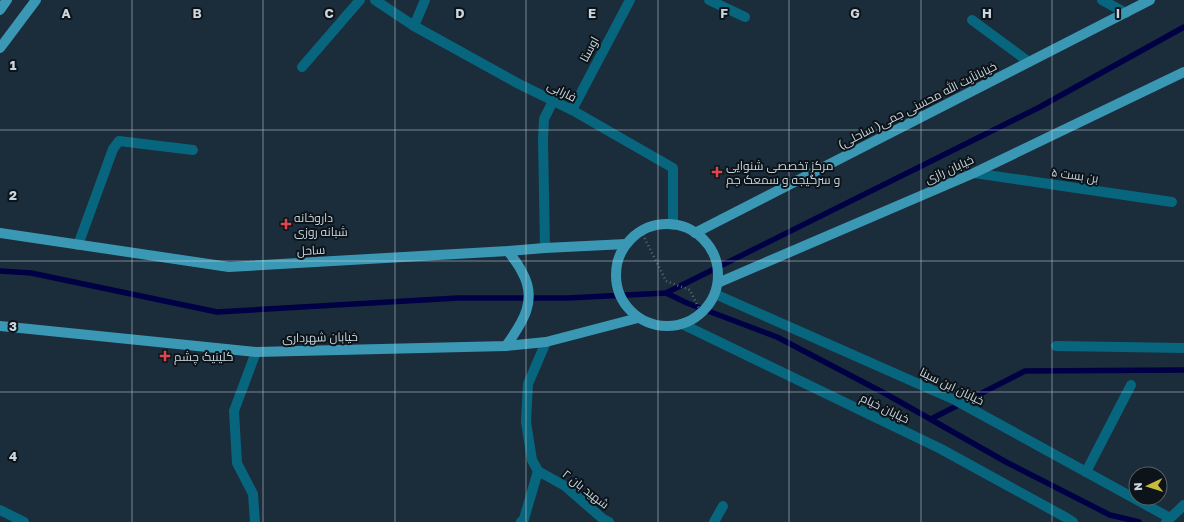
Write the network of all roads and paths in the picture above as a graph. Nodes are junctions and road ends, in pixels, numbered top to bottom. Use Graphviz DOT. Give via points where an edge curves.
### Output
graph roads {
  1 [pos="36,0"];
  2 [pos="360,0"];
  3 [pos="375,0"];
  4 [pos="425,0"];
  5 [pos="630,0"];
  6 [pos="709,0"];
  7 [pos="1102,0"];
  8 [pos="1150,0"];
  9 [pos="1126,13"];
  10 [pos="745,17"];
  11 [pos="972,20"];
  12 [pos="414,26"];
  13 [pos="0,48"];
  14 [pos="1029,62"];
  15 [pos="302,67"];
  16 [pos="1184,72"];
  17 [pos="553,101"];
  18 [pos="572,110"];
  19 [pos="193,150"];
  20 [pos="974,173"];
  21 [pos="1172,202"];
  22 [pos="674,224"];
  23 [pos="640,231"];
  24 [pos="0,233"];
  25 [pos="695,233"];
  26 [pos="626,244"];
  27 [pos="78,245"];
  28 [pos="545,248"];
  29 [pos="508,251"];
  30 [pos="720,282"];
  31 [pos="715,294"];
  32 [pos="701,313"];
  33 [pos="638,318"];
  34 [pos="682,324"];
  35 [pos="0,326"];
  36 [pos="546,342"];
  37 [pos="506,346"];
  38 [pos="1056,346"];
  39 [pos="1184,348"];
  40 [pos="256,352"];
  41 [pos="1131,384"];
  42 [pos="538,471"];
  43 [pos="1086,472"];
  44 [pos="1184,505"];
  45 [pos="722,506"];
  46 [pos="0,510"];
  47 [pos="1168,520"];
  48 [pos="24,522"];
  49 [pos="255,522"];
  50 [pos="521,522"];
  51 [pos="609,522"];
  52 [pos="714,522"];
  53 [pos="1073,522"];
  1 -- 13 [label="main road"];
  2 -- 15 [label="street"];
  3 -- 12 [label="street, فارابی"];
  4 -- 12 [label="street"];
  5 -- 18 [label="street, اوستا"];
  6 -- 10 [label="street"];
  7 -- 9 [label="street"];
  8 -- 9 [label="main road, خیابانآیت الله محسنی جمی( ساحلی)"];
  9 -- 14 [label="main road, خیابانآیت الله محسنی جمی( ساحلی)"];
  11 -- 14 [label="street"];
  12 -- 17 [label="street, فارابی"];
  14 -- 25 [label="main road, خیابانآیت الله محسنی جمی( ساحلی)"];
  16 -- 20 [label="main road, خیابان رازی"];
  17 -- 18 [label="street, فارابی"];
  17 -- 28 [label="street" via="544,119"];
  18 -- 22 [label="street, فارابی" via="673,168"];
  19 -- 27 [label="street" via="119,142 113,149"];
  20 -- 21 [label="street, بن بست ۵"];
  20 -- 30 [label="main road, خیابان رازی"];
  22 -- 23 [label="main road" via="651,226"];
  22 -- 25 [label="main road"];
  23 -- 26 [label="main road"];
  23 -- 32 [label="path" via="666,281 690,290"];
  24 -- 27 [label="main road, ساحل"];
  25 -- 30 [label="main road" via="711,247 717,259"];
  26 -- 28 [label="main road, ساحل"];
  26 -- 33 [label="main road" via="619,257 615,278 623,301"];
  27 -- 29 [label="main road, ساحل" via="229,267"];
  28 -- 29 [label="main road, ساحل"];
  29 -- 37 [label="main road" via="523,272 529,289 529,305 520,326"];
  30 -- 31 [label="main road"];
  31 -- 32 [label="main road"];
  31 -- 43 [label="street, خیابان ابن سینا" via="955,400"];
  32 -- 34 [label="main road"];
  33 -- 34 [label="main road" via="659,326"];
  33 -- 36 [label="main road, خیابان شهرداری"];
  34 -- 53 [label="street, خیابان خیام" via="941,449"];
  35 -- 40 [label="main road, خیابان شهرداری"];
  36 -- 37 [label="main road, خیابان شهرداری"];
  36 -- 42 [label="street" via="528,384 527,399 526,422 532,460"];
  37 -- 40 [label="main road, خیابان شهرداری"];
  38 -- 39 [label="street"];
  40 -- 49 [label="street" via="234,412 238,463 253,494"];
  41 -- 43 [label="street"];
  42 -- 50 [label="street"];
  42 -- 51 [label="street, شهید بان ۲" via="565,486"];
  43 -- 47 [label="street, خیابان ابن سینا"];
  44 -- 47 [label="street"];
  45 -- 52 [label="street"];
  46 -- 48 [label="street"];
}
